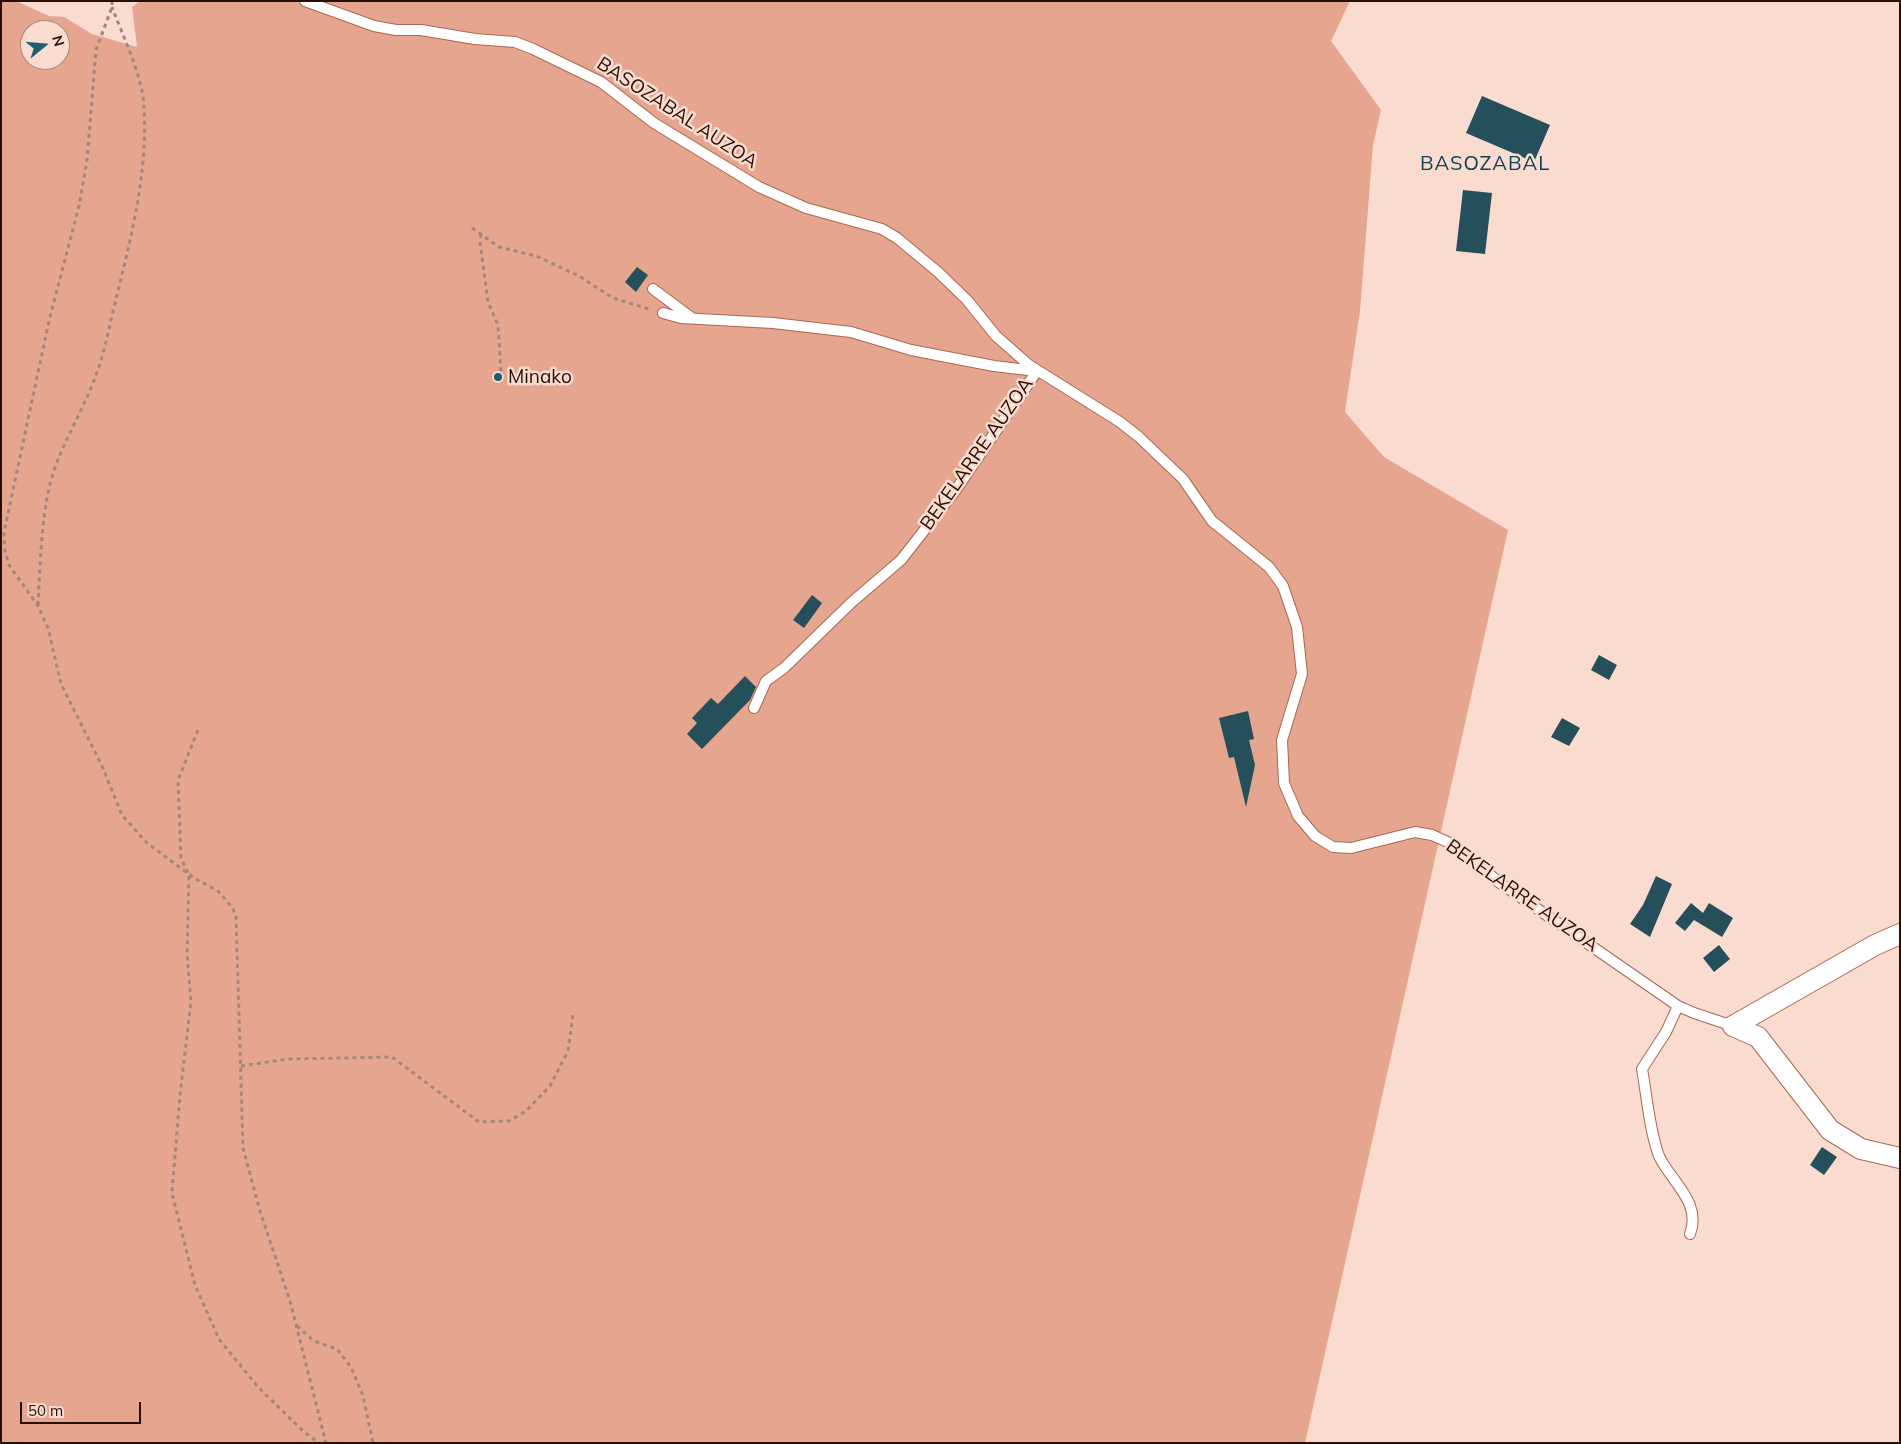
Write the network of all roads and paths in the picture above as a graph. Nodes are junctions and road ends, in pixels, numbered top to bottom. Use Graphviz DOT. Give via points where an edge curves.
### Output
graph roads {
  1 [pos="112,1"];
  2 [pos="305,1"];
  3 [pos="112,7"];
  4 [pos="472,228"];
  5 [pos="482,234"];
  6 [pos="654,289"];
  7 [pos="663,313"];
  8 [pos="692,318"];
  9 [pos="1037,371"];
  10 [pos="501,373"];
  11 [pos="38,606"];
  12 [pos="754,708"];
  13 [pos="198,730"];
  14 [pos="189,874"];
  15 [pos="1900,934"];
  16 [pos="1678,1006"];
  17 [pos="573,1015"];
  18 [pos="1733,1026"];
  19 [pos="241,1066"];
  20 [pos="1900,1158"];
  21 [pos="1690,1234"];
  22 [pos="296,1325"];
  23 [pos="319,1443"];
  24 [pos="326,1443"];
  25 [pos="373,1443"];
  1 -- 3 [label="path"];
  2 -- 9 [label="lane, BASOZABAL AUZOA" via="374,26 515,42 565,62 601,82 654,123 759,187 806,208 882,229 897,238 938,272 967,300 996,336"];
  3 -- 11 [label="path" via="135,70 144,106 144,152 124,265 98,369 61,449 49,489"];
  3 -- 11 [label="path" via="96,50 87,160 79,206 48,321 4,532 9,565"];
  4 -- 5 [label="path"];
  5 -- 7 [label="path" via="499,247 536,256 579,276 613,298"];
  5 -- 10 [label="path" via="480,242 488,302 498,325"];
  6 -- 8 [label="lane"];
  7 -- 8 [label="lane"];
  8 -- 9 [label="lane" via="850,332 911,350"];
  9 -- 12 [label="lane, BEKELARRE AUZOA" via="955,491 901,560 766,681"];
  9 -- 16 [label="lane, BEKELARRE AUZOA" via="1139,437 1182,479 1212,521 1269,567 1283,586 1297,627 1302,674 1282,740 1284,783 1298,816 1315,836 1333,847 1351,848 1415,832 1452,844 1500,883"];
  11 -- 14 [label="path" via="52,640 61,684 102,766 122,815 147,843"];
  13 -- 14 [label="path" via="178,780 181,858"];
  14 -- 19 [label="path" via="218,891 236,916"];
  14 -- 23 [label="path" via="187,954 191,1002 172,1193 195,1285 219,1339 258,1387"];
  15 -- 18 [label="street"];
  16 -- 18 [label="lane, BEKELARRE AUZOA"];
  16 -- 21 [label="lane" via="1642,1069 1660,1156 1686,1196 1694,1222"];
  17 -- 19 [label="path" via="568,1050 550,1086 526,1111 509,1121 479,1122 392,1057 288,1059"];
  18 -- 20 [label="street, BEKELARRE AUZOA" via="1758,1037 1830,1130 1861,1150"];
  19 -- 22 [label="path" via="243,1148"];
  22 -- 24 [label="path"];
  22 -- 25 [label="path" via="314,1341 337,1349 351,1367 363,1396"];
}
